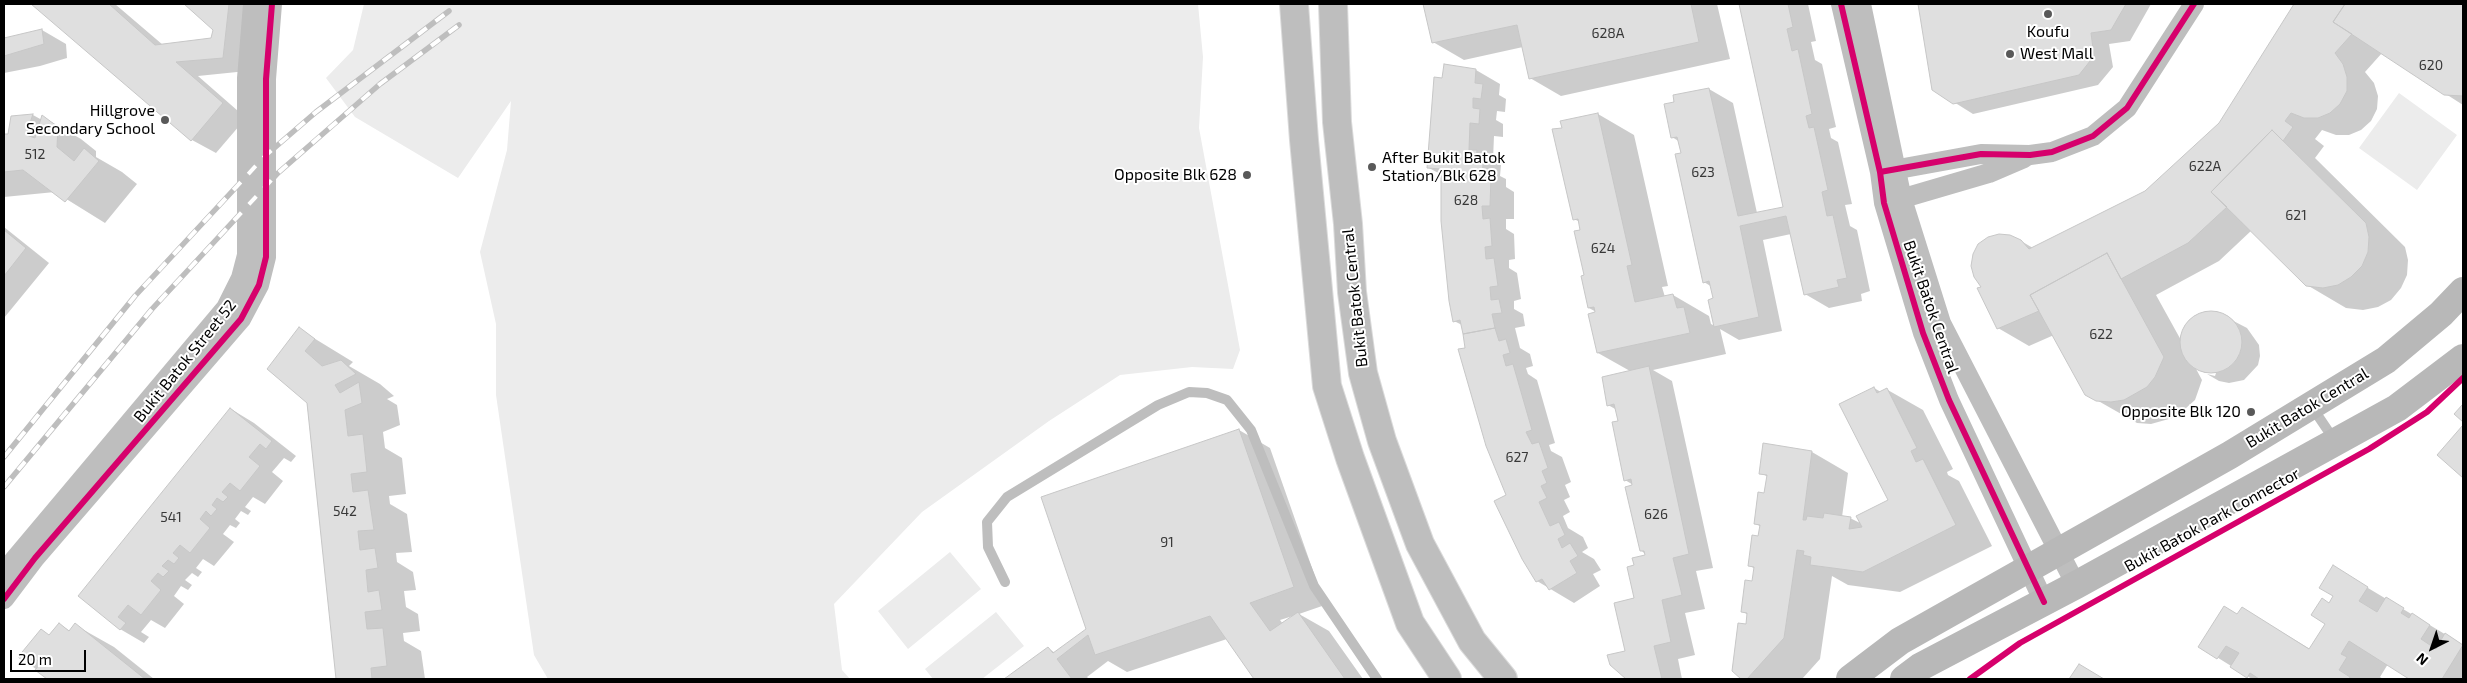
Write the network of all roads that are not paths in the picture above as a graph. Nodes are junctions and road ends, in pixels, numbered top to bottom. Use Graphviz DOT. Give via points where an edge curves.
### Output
graph roads {
  1 [pos="253,4"];
  2 [pos="272,4"];
  3 [pos="1294,4"];
  4 [pos="1333,4"];
  5 [pos="1841,4"];
  6 [pos="1861,4"];
  7 [pos="2194,4"];
  8 [pos="2030,155"];
  9 [pos="1888,170"];
  10 [pos="1893,201"];
  11 [pos="2463,291"];
  12 [pos="2463,358"];
  13 [pos="2312,407"];
  14 [pos="2335,441"];
  15 [pos="2058,552"];
  16 [pos="2028,568"];
  17 [pos="4,572"];
  18 [pos="1005,582"];
  19 [pos="2076,585"];
  20 [pos="4,599"];
  21 [pos="2044,602"];
  22 [pos="1377,679"];
  23 [pos="1447,679"];
  24 [pos="1503,679"];
  25 [pos="1850,679"];
  26 [pos="1904,679"];
  1 -- 17 [label="street, Bukit Batok Street 52" via="247,78 247,255 241,278 226,308"];
  2 -- 20 [label="street, Bukit Batok Street 52" via="266,79 266,257 259,285 241,319 35,558"];
  3 -- 23 [label="main road" via="1327,386 1410,623"];
  4 -- 24 [label="main road, Bukit Batok Central" via="1338,122 1362,373 1382,441 1420,544 1472,641"];
  5 -- 9 [label="street, Bukit Batok Central"];
  6 -- 9 [label="street, Bukit Batok Central"];
  7 -- 8 [label="street" via="2127,108 2093,136 2066,147"];
  8 -- 9 [label="street" via="1981,154"];
  8 -- 10 [label="street" via="1989,173"];
  9 -- 10 [label="street, Bukit Batok Central"];
  10 -- 15 [label="street, Bukit Batok Central" via="1941,323"];
  10 -- 16 [label="street, Bukit Batok Central" via="1926,342 1949,400"];
  11 -- 13 [label="main road, Bukit Batok Central" via="2386,360"];
  12 -- 14 [label="main road" via="2397,408"];
  13 -- 14 [label="lane"];
  13 -- 15 [label="main road, Bukit Batok Central"];
  14 -- 19 [label="main road"];
  15 -- 16 [label="main road, Bukit Batok Central"];
  15 -- 19 [label="street, Bukit Batok Central"];
  16 -- 21 [label="street, Bukit Batok Central"];
  16 -- 25 [label="main road, Bukit Batok Central" via="1900,641"];
  18 -- 22 [label="lane" via="988,548 988,522 1007,497 1158,405 1189,392 1207,393 1227,400 1251,430 1314,586"];
  19 -- 21 [label="main road"];
  21 -- 26 [label="main road" via="1920,667"];
}
